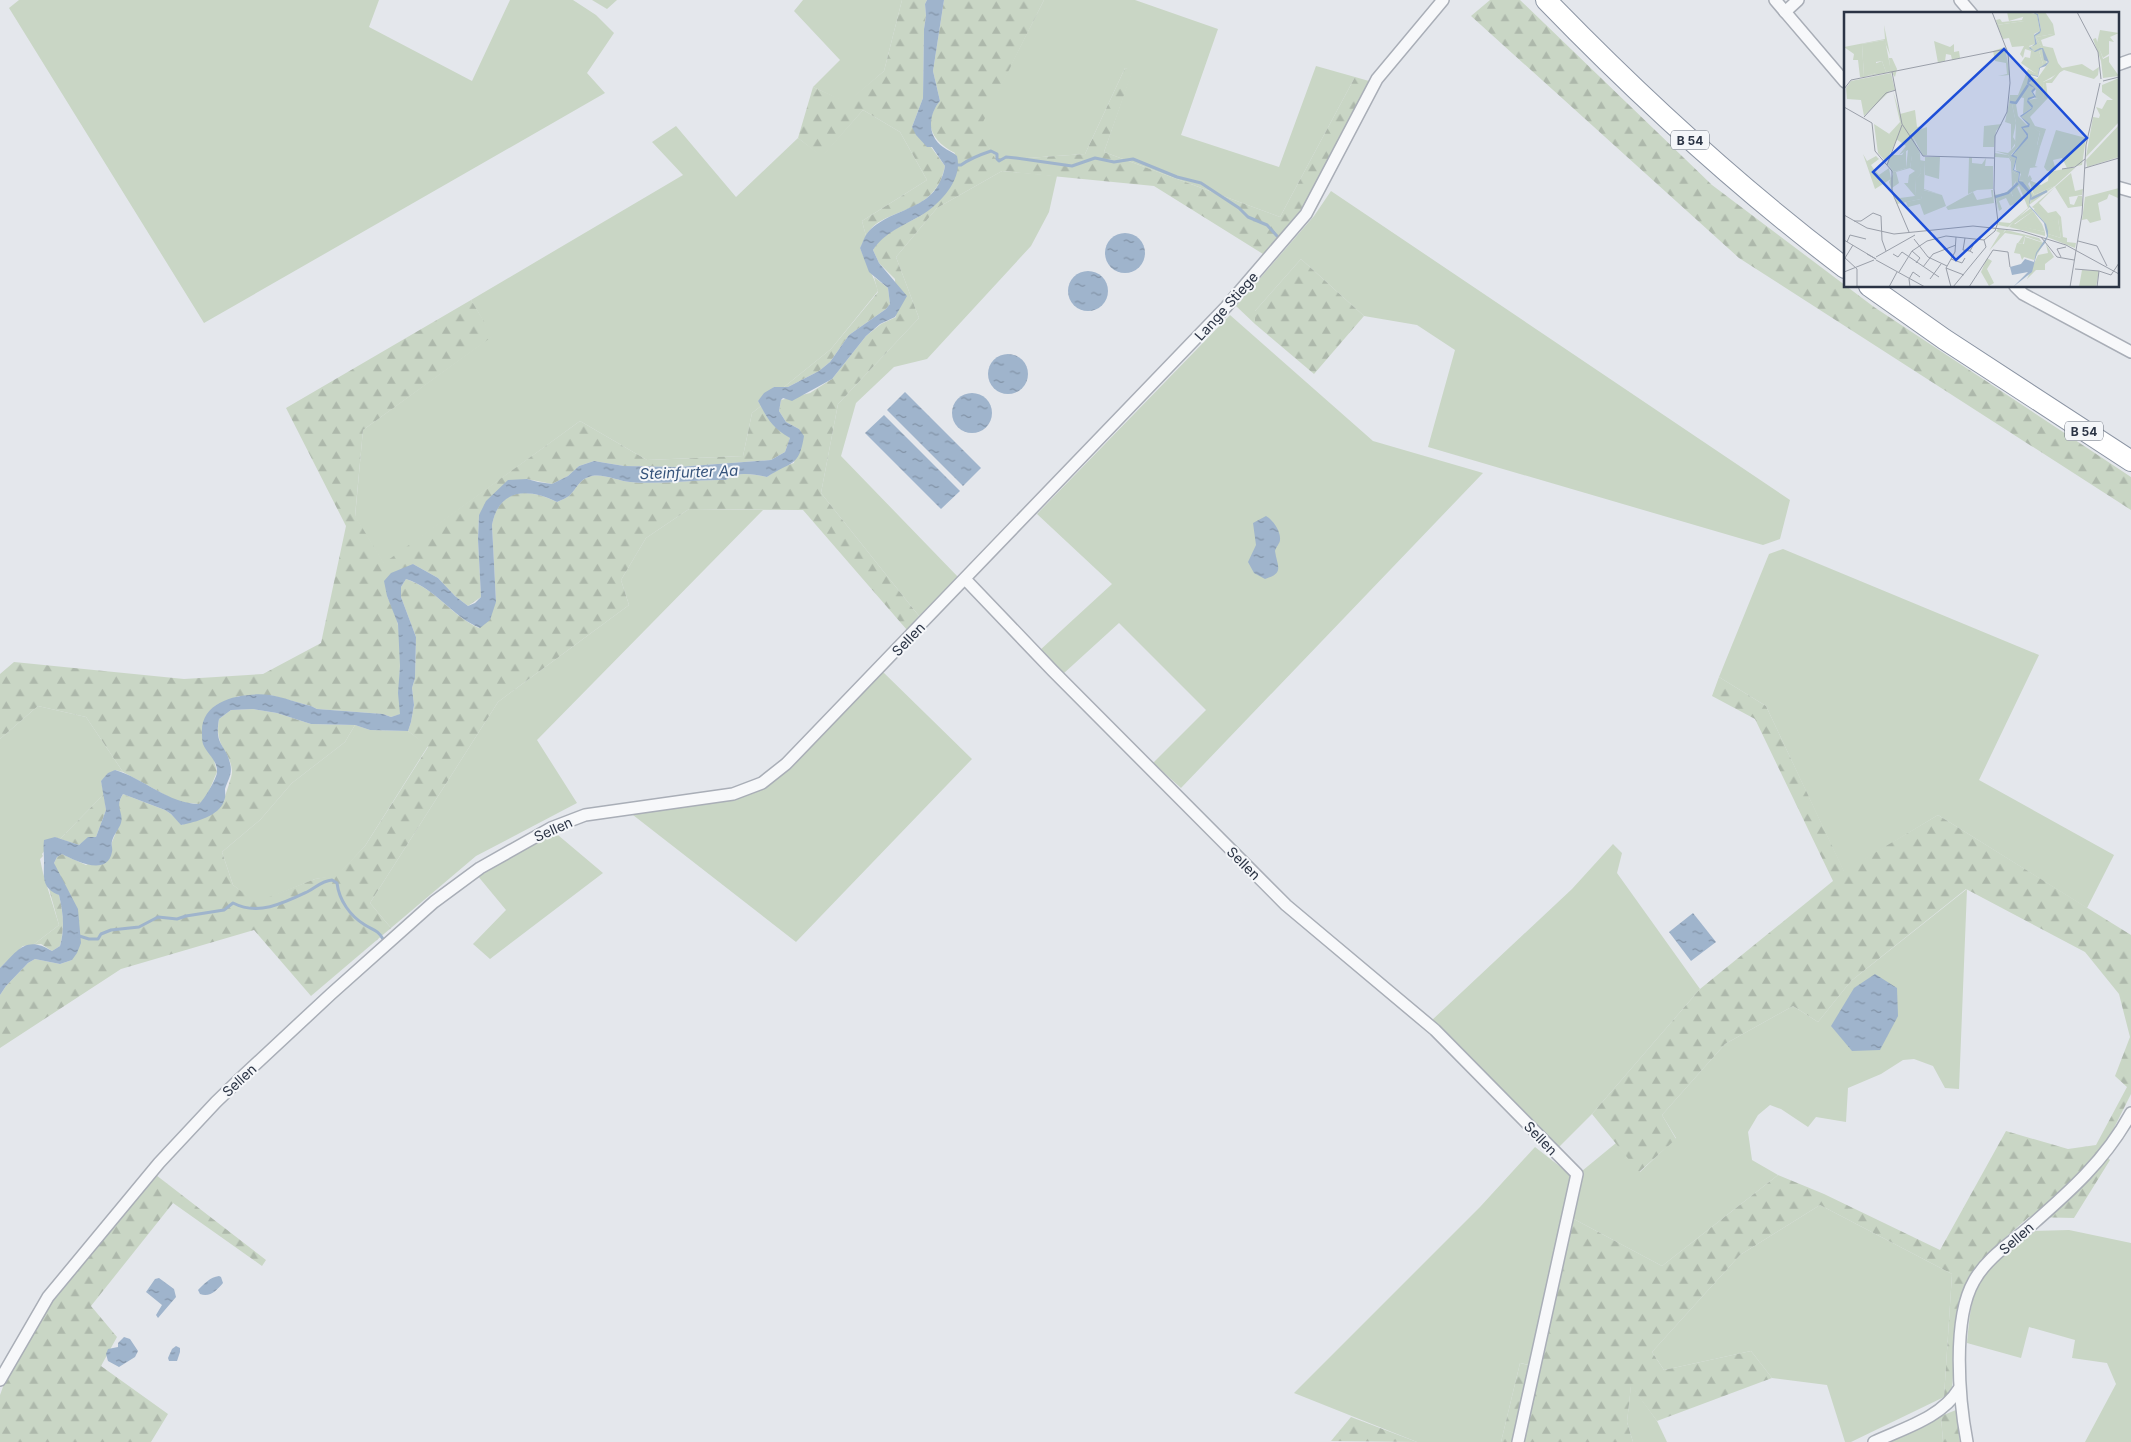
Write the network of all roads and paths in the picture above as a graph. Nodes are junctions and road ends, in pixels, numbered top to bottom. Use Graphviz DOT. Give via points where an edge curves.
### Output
graph roads {
  1 [pos="1443,0"];
  2 [pos="1546,0"];
  3 [pos="1775,0"];
  4 [pos="1798,0"];
  5 [pos="1960,0"];
  6 [pos="1785,12"];
  7 [pos="1970,12"];
  8 [pos="2131,60"];
  9 [pos="2118,65"];
  10 [pos="1844,81"];
  11 [pos="2118,187"];
  12 [pos="2131,191"];
  13 [pos="1844,267"];
  14 [pos="1872,288"];
  15 [pos="2022,289"];
  16 [pos="2131,352"];
  17 [pos="2131,461"];
  18 [pos="966,580"];
  19 [pos="2131,1113"];
  20 [pos="0,1380"];
  21 [pos="1960,1389"];
  22 [pos="1518,1442"];
  23 [pos="1874,1442"];
  24 [pos="1967,1442"];
  1 -- 18 [label="street, Lange Stiege" via="1377,78 1306,214 1226,307"];
  2 -- 13 [label="highway, B 54" via="1710,158"];
  3 -- 6 [label="street"];
  4 -- 6 [label="street"];
  5 -- 7 [label="street"];
  6 -- 10 [label="street"];
  8 -- 9 [label="street"];
  11 -- 12 [label="street"];
  14 -- 17 [label="highway, B 54"];
  15 -- 16 [label="street"];
  18 -- 20 [label="street, Sellen" via="786,764 762,783 733,794 585,815 548,829 512,849 434,902 244,1075 159,1163 48,1297"];
  18 -- 22 [label="street, Sellen" via="1053,672 1286,905 1430,1025 1577,1174"];
  19 -- 21 [label="street, Sellen" via="2090,1172 1990,1260 1974,1281 1968,1293 1962,1324"];
  21 -- 23 [label="street" via="1940,1411"];
  21 -- 24 [label="street, Sellen"];
}
